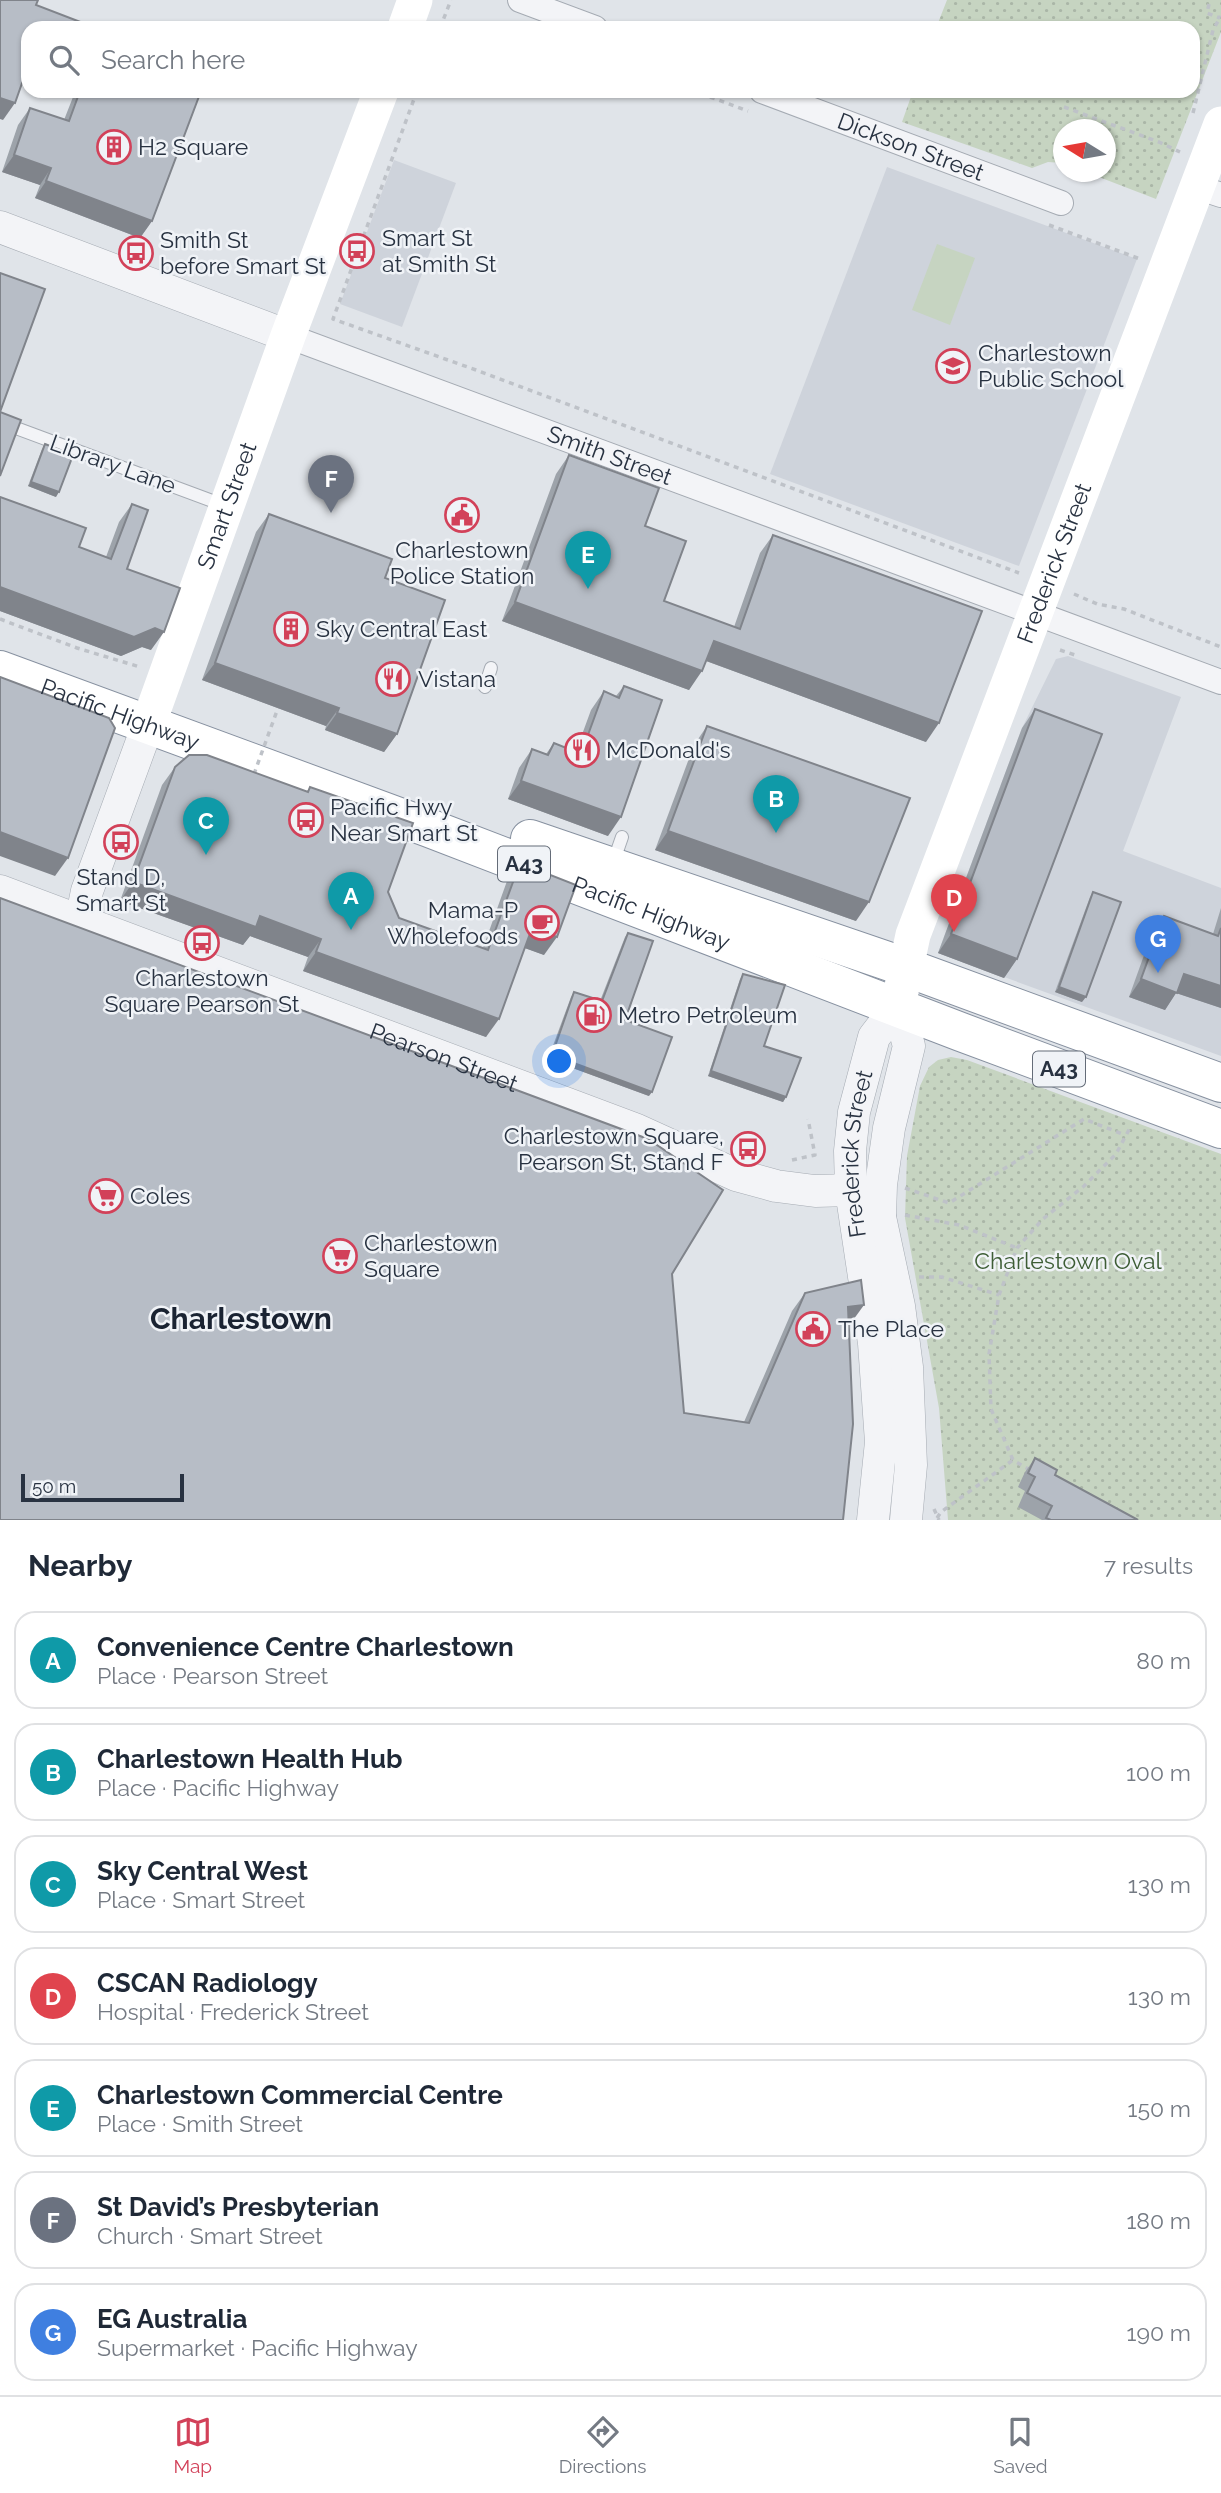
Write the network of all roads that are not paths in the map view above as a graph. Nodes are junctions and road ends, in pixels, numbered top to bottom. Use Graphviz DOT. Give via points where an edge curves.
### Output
graph roads {
  1 [pos="415,0"];
  2 [pos="520,0"];
  3 [pos="408,21"];
  4 [pos="576,21"];
  5 [pos="378,98"];
  6 [pos="781,98"];
  7 [pos="1207,120"];
  8 [pos="1209,191"];
  9 [pos="1061,203"];
  10 [pos="0,227"];
  11 [pos="288,336"];
  12 [pos="0,422"];
  13 [pos="226,506"];
  14 [pos="1036,613"];
  15 [pos="0,642"];
  16 [pos="491,668"];
  17 [pos="0,670"];
  18 [pos="1221,682"];
  19 [pos="485,687"];
  20 [pos="152,713"];
  21 [pos="0,891"];
  22 [pos="86,923"];
  23 [pos="905,967"];
  24 [pos="898,1006"];
  25 [pos="1221,1083"];
  26 [pos="1221,1129"];
  27 [pos="851,1190"];
  28 [pos="891,1216"];
  29 [pos="873,1520"];
  30 [pos="906,1520"];
  1 -- 3 [label="main road"];
  2 -- 4 [label="street"];
  5 -- 11 [label="main road, Smart Street"];
  6 -- 9 [label="street, Dickson Street"];
  7 -- 8 [label="main road, Frederick Street"];
  8 -- 14 [label="main road, Frederick Street"];
  10 -- 11 [label="street, Smith Street"];
  11 -- 13 [label="main road, Smart Street"];
  11 -- 14 [label="street, Smith Street"];
  12 -- 13 [label="lane, Library Lane"];
  13 -- 20 [label="main road, Smart Street"];
  14 -- 18 [label="street, Smith Street"];
  14 -- 23 [label="main road, Frederick Street" via="913,935"];
  15 -- 20 [label="highway, Pacific Highway / A43"];
  16 -- 19 [label="lane"];
  17 -- 20 [label="highway, Pacific Highway / A43"];
  20 -- 22 [label="street, Smart Street" via="87,891"];
  20 -- 23 [label="highway, Pacific Highway / A43" via="617,853"];
  20 -- 24 [label="highway, Pacific Highway / A43" via="429,828"];
  21 -- 22 [label="street, Pearson Street"];
  22 -- 27 [label="street, Pearson Street" via="637,1130 736,1175 776,1186"];
  23 -- 24 [label="main road, Frederick Street"];
  23 -- 25 [label="highway, Pacific Highway / A43"];
  24 -- 26 [label="highway, Pacific Highway / A43"];
  24 -- 27 [label="street, Frederick Street" via="874,1037 867,1060 854,1112"];
  24 -- 28 [label="street, Frederick Street" via="909,1046 888,1128 881,1185"];
  27 -- 28 [label="street"];
  27 -- 29 [label="street, Frederick Street" via="874,1343 881,1442"];
  28 -- 30 [label="street, Frederick Street" via="907,1367 911,1465"];
}
